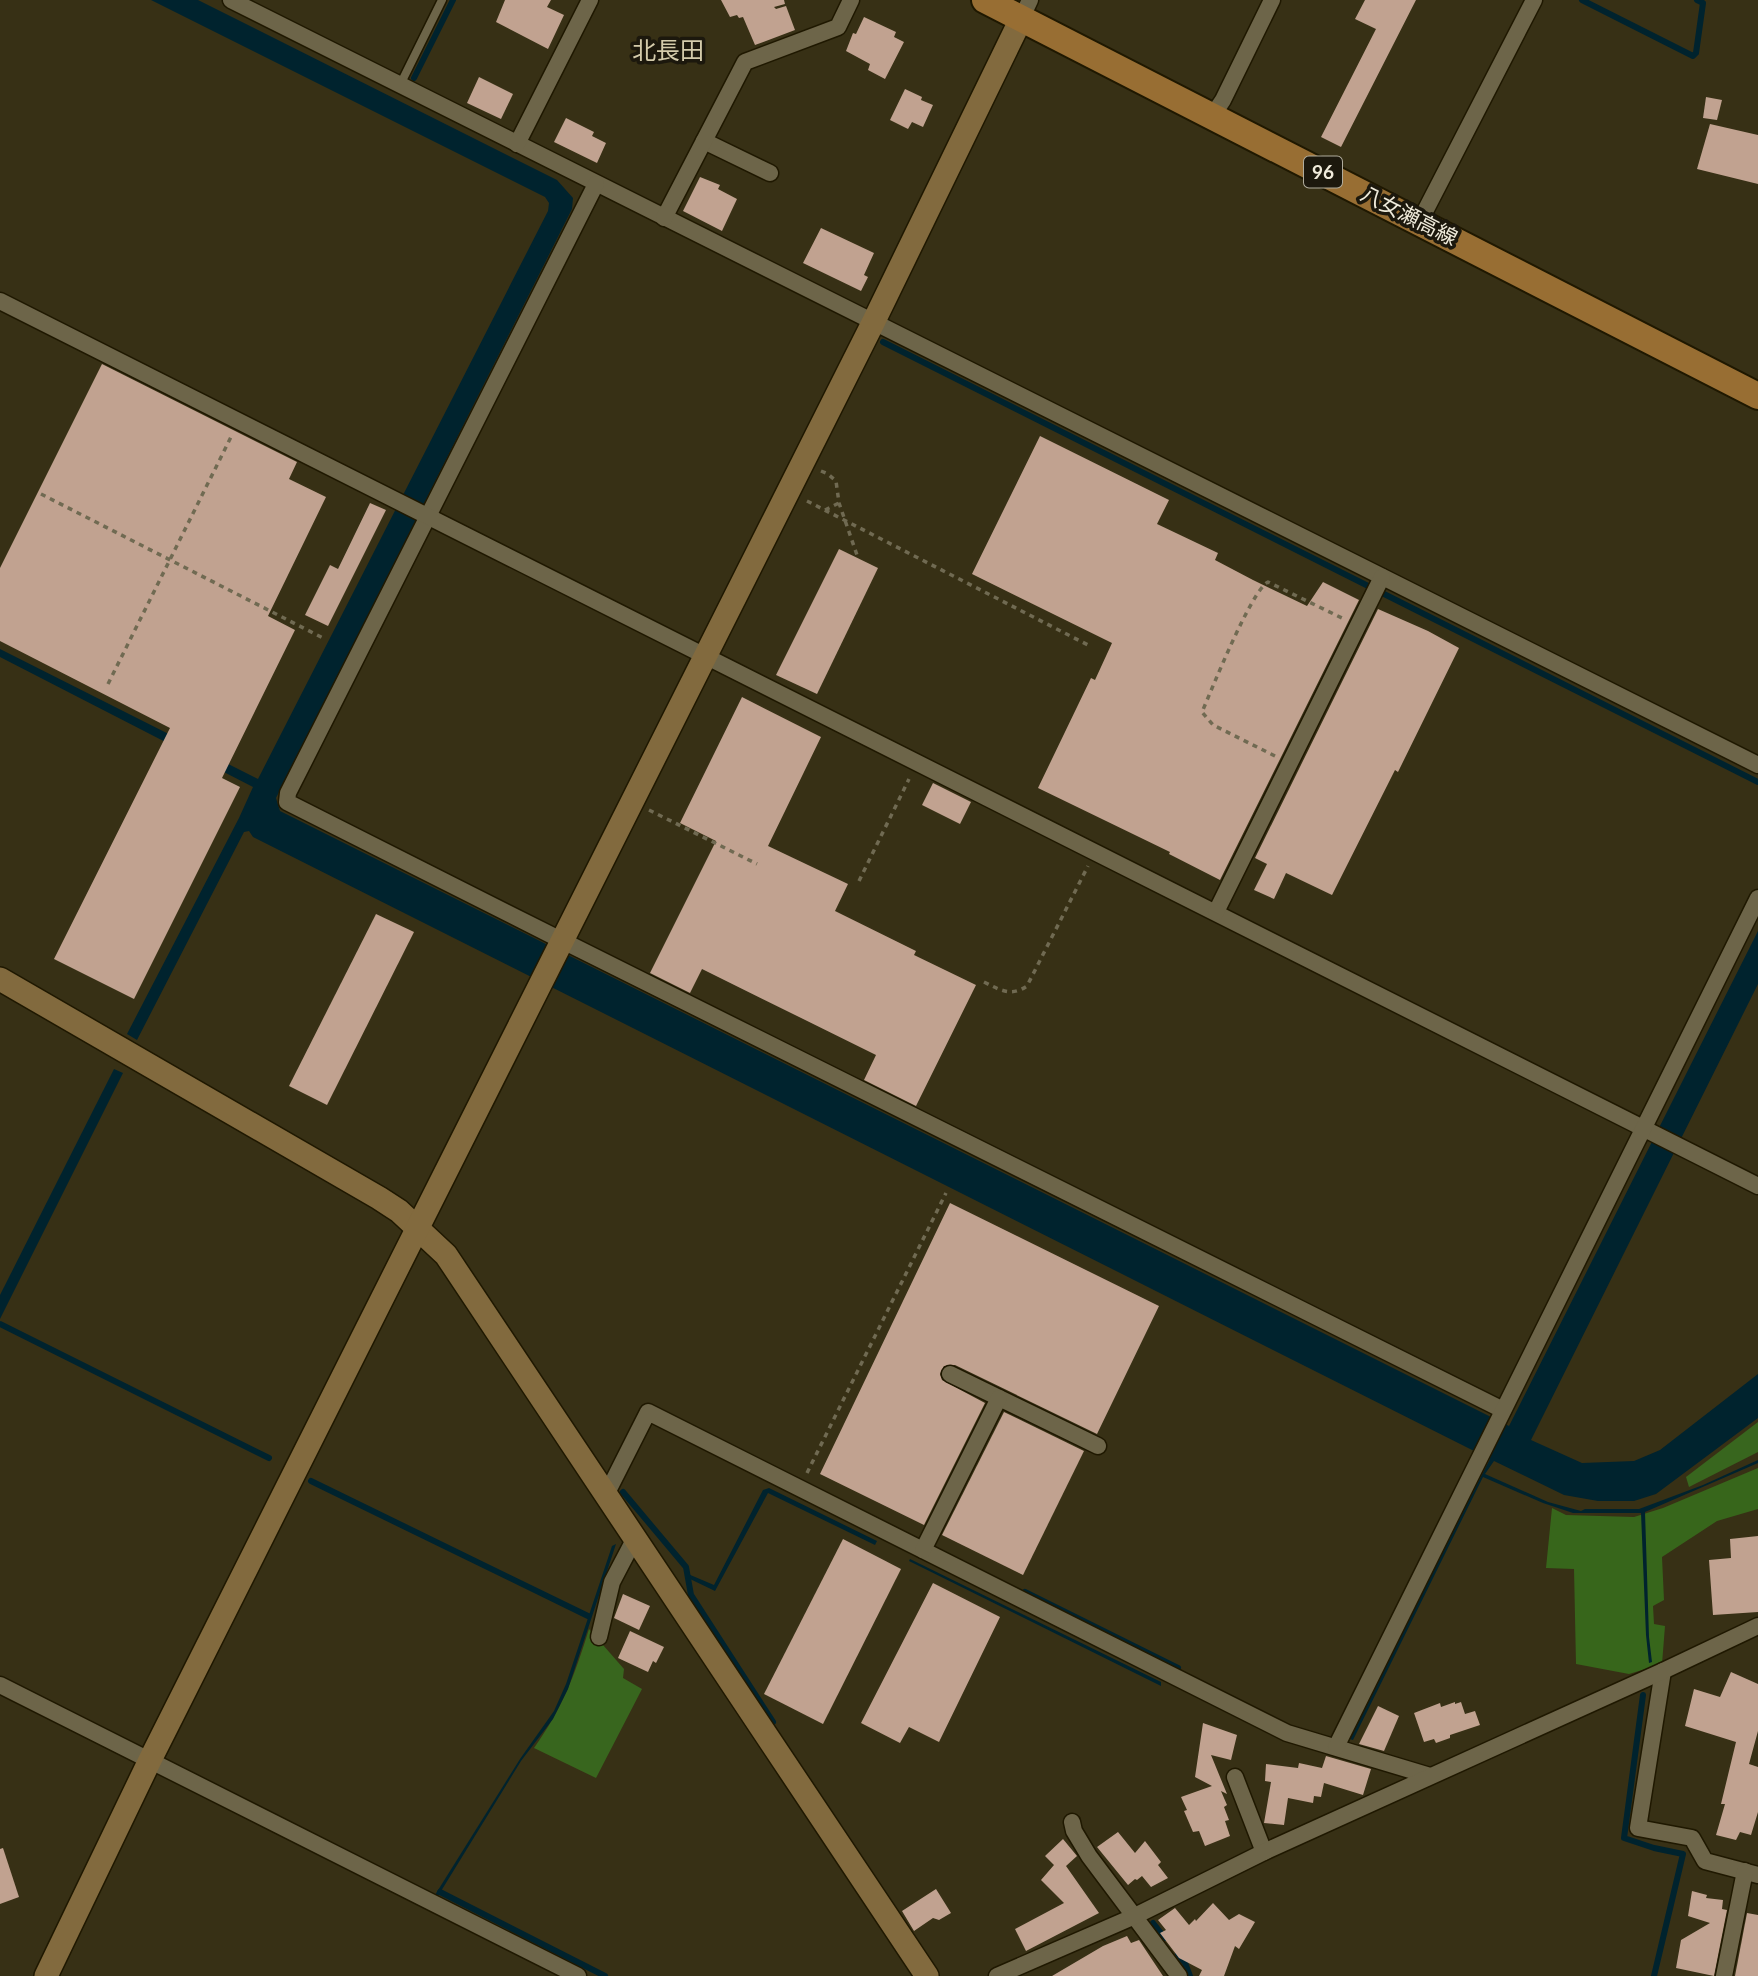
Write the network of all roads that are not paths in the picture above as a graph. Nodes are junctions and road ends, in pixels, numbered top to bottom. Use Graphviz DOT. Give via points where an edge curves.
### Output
graph roads {
  1 [pos="231,0"];
  2 [pos="442,0"];
  3 [pos="590,0"];
  4 [pos="851,0"];
  5 [pos="985,0"];
  6 [pos="1272,0"];
  7 [pos="1534,0"];
  8 [pos="1025,9"];
  9 [pos="400,85"];
  10 [pos="1213,115"];
  11 [pos="704,141"];
  12 [pos="517,144"];
  13 [pos="770,173"];
  14 [pos="596,184"];
  15 [pos="664,218"];
  16 [pos="1420,221"];
  17 [pos="0,301"];
  18 [pos="873,323"];
  19 [pos="1758,396"];
  20 [pos="429,517"];
  21 [pos="1382,577"];
  22 [pos="703,656"];
  23 [pos="1758,765"];
  24 [pos="1758,898"];
  25 [pos="1216,912"];
  26 [pos="560,944"];
  27 [pos="0,979"];
  28 [pos="1643,1128"];
  29 [pos="1758,1186"];
  30 [pos="418,1227"];
  31 [pos="950,1374"];
  32 [pos="999,1398"];
  33 [pos="1503,1409"];
  34 [pos="1098,1446"];
  35 [pos="606,1495"];
  36 [pos="635,1538"];
  37 [pos="923,1550"];
  38 [pos="1758,1626"];
  39 [pos="599,1637"];
  40 [pos="1663,1671"];
  41 [pos="0,1685"];
  42 [pos="1335,1747"];
  43 [pos="150,1760"];
  44 [pos="1430,1776"];
  45 [pos="1235,1777"];
  46 [pos="1072,1822"];
  47 [pos="1265,1852"];
  48 [pos="1751,1873"];
  49 [pos="1135,1916"];
  50 [pos="46,1976"];
  51 [pos="578,1976"];
  52 [pos="927,1976"];
  53 [pos="997,1976"];
  54 [pos="1179,1976"];
  55 [pos="1724,1976"];
  1 -- 9 [label="street"];
  2 -- 9 [label="lane"];
  3 -- 12 [label="street"];
  4 -- 11 [label="street" via="838,27 745,62"];
  5 -- 8 [label="main road, 八女瀬高線 / 96"];
  6 -- 10 [label="street"];
  7 -- 16 [label="street"];
  8 -- 10 [label="main road, 八女瀬高線 / 96"];
  8 -- 18 [label="street"];
  9 -- 12 [label="street"];
  10 -- 16 [label="main road, 八女瀬高線 / 96"];
  11 -- 13 [label="street"];
  11 -- 15 [label="street"];
  12 -- 14 [label="street"];
  14 -- 15 [label="street"];
  14 -- 20 [label="street"];
  15 -- 18 [label="street"];
  16 -- 19 [label="main road, 八女瀬高線 / 96"];
  17 -- 20 [label="street"];
  18 -- 21 [label="street"];
  18 -- 22 [label="street"];
  20 -- 22 [label="street"];
  20 -- 26 [label="street" via="287,802"];
  21 -- 23 [label="street"];
  21 -- 25 [label="street"];
  22 -- 25 [label="street"];
  22 -- 26 [label="street"];
  24 -- 28 [label="street"];
  25 -- 28 [label="street"];
  26 -- 30 [label="street"];
  26 -- 33 [label="street"];
  27 -- 30 [label="street" via="379,1198"];
  28 -- 29 [label="street"];
  28 -- 33 [label="street"];
  30 -- 35 [label="street" via="446,1255"];
  30 -- 43 [label="street"];
  31 -- 32 [label="street"];
  32 -- 34 [label="street"];
  32 -- 37 [label="street"];
  33 -- 42 [label="street"];
  35 -- 36 [label="street"];
  35 -- 37 [label="street" via="648,1412"];
  36 -- 39 [label="street" via="612,1582"];
  36 -- 52 [label="street"];
  37 -- 42 [label="street" via="1287,1733"];
  38 -- 40 [label="street"];
  40 -- 44 [label="street"];
  40 -- 48 [label="street" via="1638,1828 1692,1838 1705,1861"];
  41 -- 43 [label="street"];
  42 -- 44 [label="street"];
  43 -- 50 [label="street"];
  43 -- 51 [label="street"];
  44 -- 47 [label="street"];
  45 -- 47 [label="street"];
  46 -- 49 [label="street" via="1089,1856"];
  47 -- 49 [label="street"];
  48 -- 55 [label="street"];
  49 -- 53 [label="street"];
  49 -- 54 [label="street"];
}
